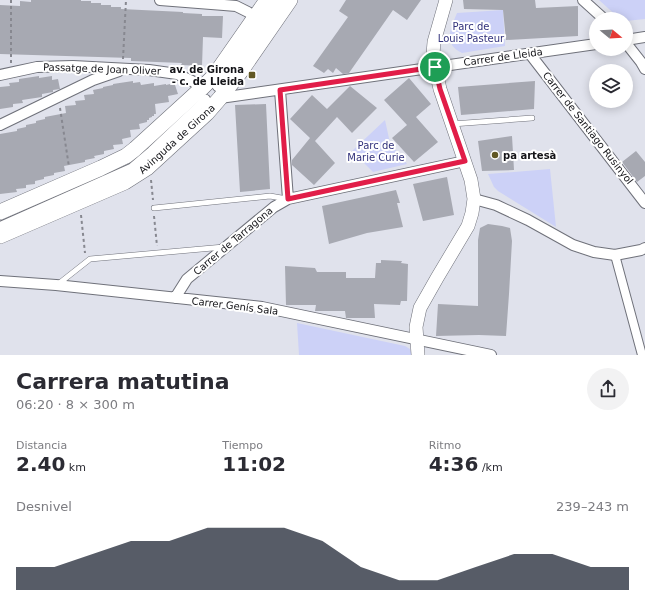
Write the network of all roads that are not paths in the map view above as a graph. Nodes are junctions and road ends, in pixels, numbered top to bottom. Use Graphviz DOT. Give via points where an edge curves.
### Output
graph roads {
  1 [pos="160,0"];
  2 [pos="267,0"];
  3 [pos="278,0"];
  4 [pos="290,0"];
  5 [pos="446,0"];
  6 [pos="583,0"];
  7 [pos="596,12"];
  8 [pos="255,17"];
  9 [pos="645,37"];
  10 [pos="633,40"];
  11 [pos="589,45"];
  12 [pos="633,51"];
  13 [pos="530,54"];
  14 [pos="644,65"];
  15 [pos="84,67"];
  16 [pos="435,67"];
  17 [pos="123,69"];
  18 [pos="0,75"];
  19 [pos="75,89"];
  20 [pos="280,90"];
  21 [pos="211,93"];
  22 [pos="532,118"];
  23 [pos="452,124"];
  24 [pos="0,125"];
  25 [pos="465,161"];
  26 [pos="288,199"];
  27 [pos="474,199"];
  28 [pos="645,203"];
  29 [pos="154,208"];
  30 [pos="0,212"];
  31 [pos="0,226"];
  32 [pos="0,236"];
  33 [pos="226,247"];
  34 [pos="645,248"];
  35 [pos="616,255"];
  36 [pos="0,281"];
  37 [pos="56,285"];
  38 [pos="175,298"];
  39 [pos="418,339"];
  40 [pos="418,355"];
  41 [pos="491,355"];
  42 [pos="642,355"];
  1 -- 8 [label="street" via="236,6"];
  2 -- 8 [label="main road, Avinguda de Girona"];
  3 -- 21 [label="street"];
  4 -- 21 [label="main road, Avinguda de Girona" via="241,71"];
  5 -- 16 [label="street" via="434,42"];
  6 -- 7 [label="street"];
  8 -- 21 [label="main road, Avinguda de Girona" via="214,76"];
  9 -- 10 [label="street"];
  11 -- 13 [label="street, Carrer de Lleida"];
  12 -- 14 [label="street"];
  13 -- 16 [label="street, Carrer de Lleida"];
  13 -- 28 [label="street, Carrer de Santiago Rusinyol"];
  15 -- 17 [label="street, Passatge de Joan Oliver"];
  15 -- 18 [label="street, Passatge de Joan Oliver" via="37,67"];
  15 -- 19 [label="street" via="88,70 88,77"];
  16 -- 20 [label="street, Carrer de Lleida"];
  16 -- 23 [label="street"];
  17 -- 19 [label="street"];
  17 -- 21 [label="street, Passatge de Joan Oliver" via="177,74"];
  19 -- 24 [label="street"];
  20 -- 21 [label="street, Carrer de Lleida"];
  20 -- 26 [label="street"];
  21 -- 30 [label="main road, Avinguda de Girona" via="126,156"];
  21 -- 31 [label="street" via="131,168"];
  21 -- 32 [label="main road, Avinguda de Girona" via="207,113 141,172"];
  22 -- 23 [label="lane"];
  23 -- 25 [label="street"];
  25 -- 26 [label="street, Carrer de Tarragona"];
  25 -- 27 [label="street" via="472,180"];
  26 -- 29 [label="lane" via="270,196"];
  26 -- 33 [label="street, Carrer de Tarragona" via="274,207"];
  27 -- 35 [label="street" via="496,205 574,245 594,252"];
  27 -- 39 [label="street" via="468,226 420,308 416,327"];
  33 -- 37 [label="lane" via="90,259"];
  33 -- 38 [label="street, Carrer de Tarragona" via="187,279"];
  34 -- 35 [label="street"];
  35 -- 42 [label="street"];
  36 -- 37 [label="street, Carrer Genís Sala"];
  37 -- 38 [label="street, Carrer Genís Sala"];
  38 -- 39 [label="street, Carrer Genís Sala" via="262,307"];
  39 -- 40 [label="street"];
  39 -- 41 [label="street, Carrer Genís Sala"];
}
